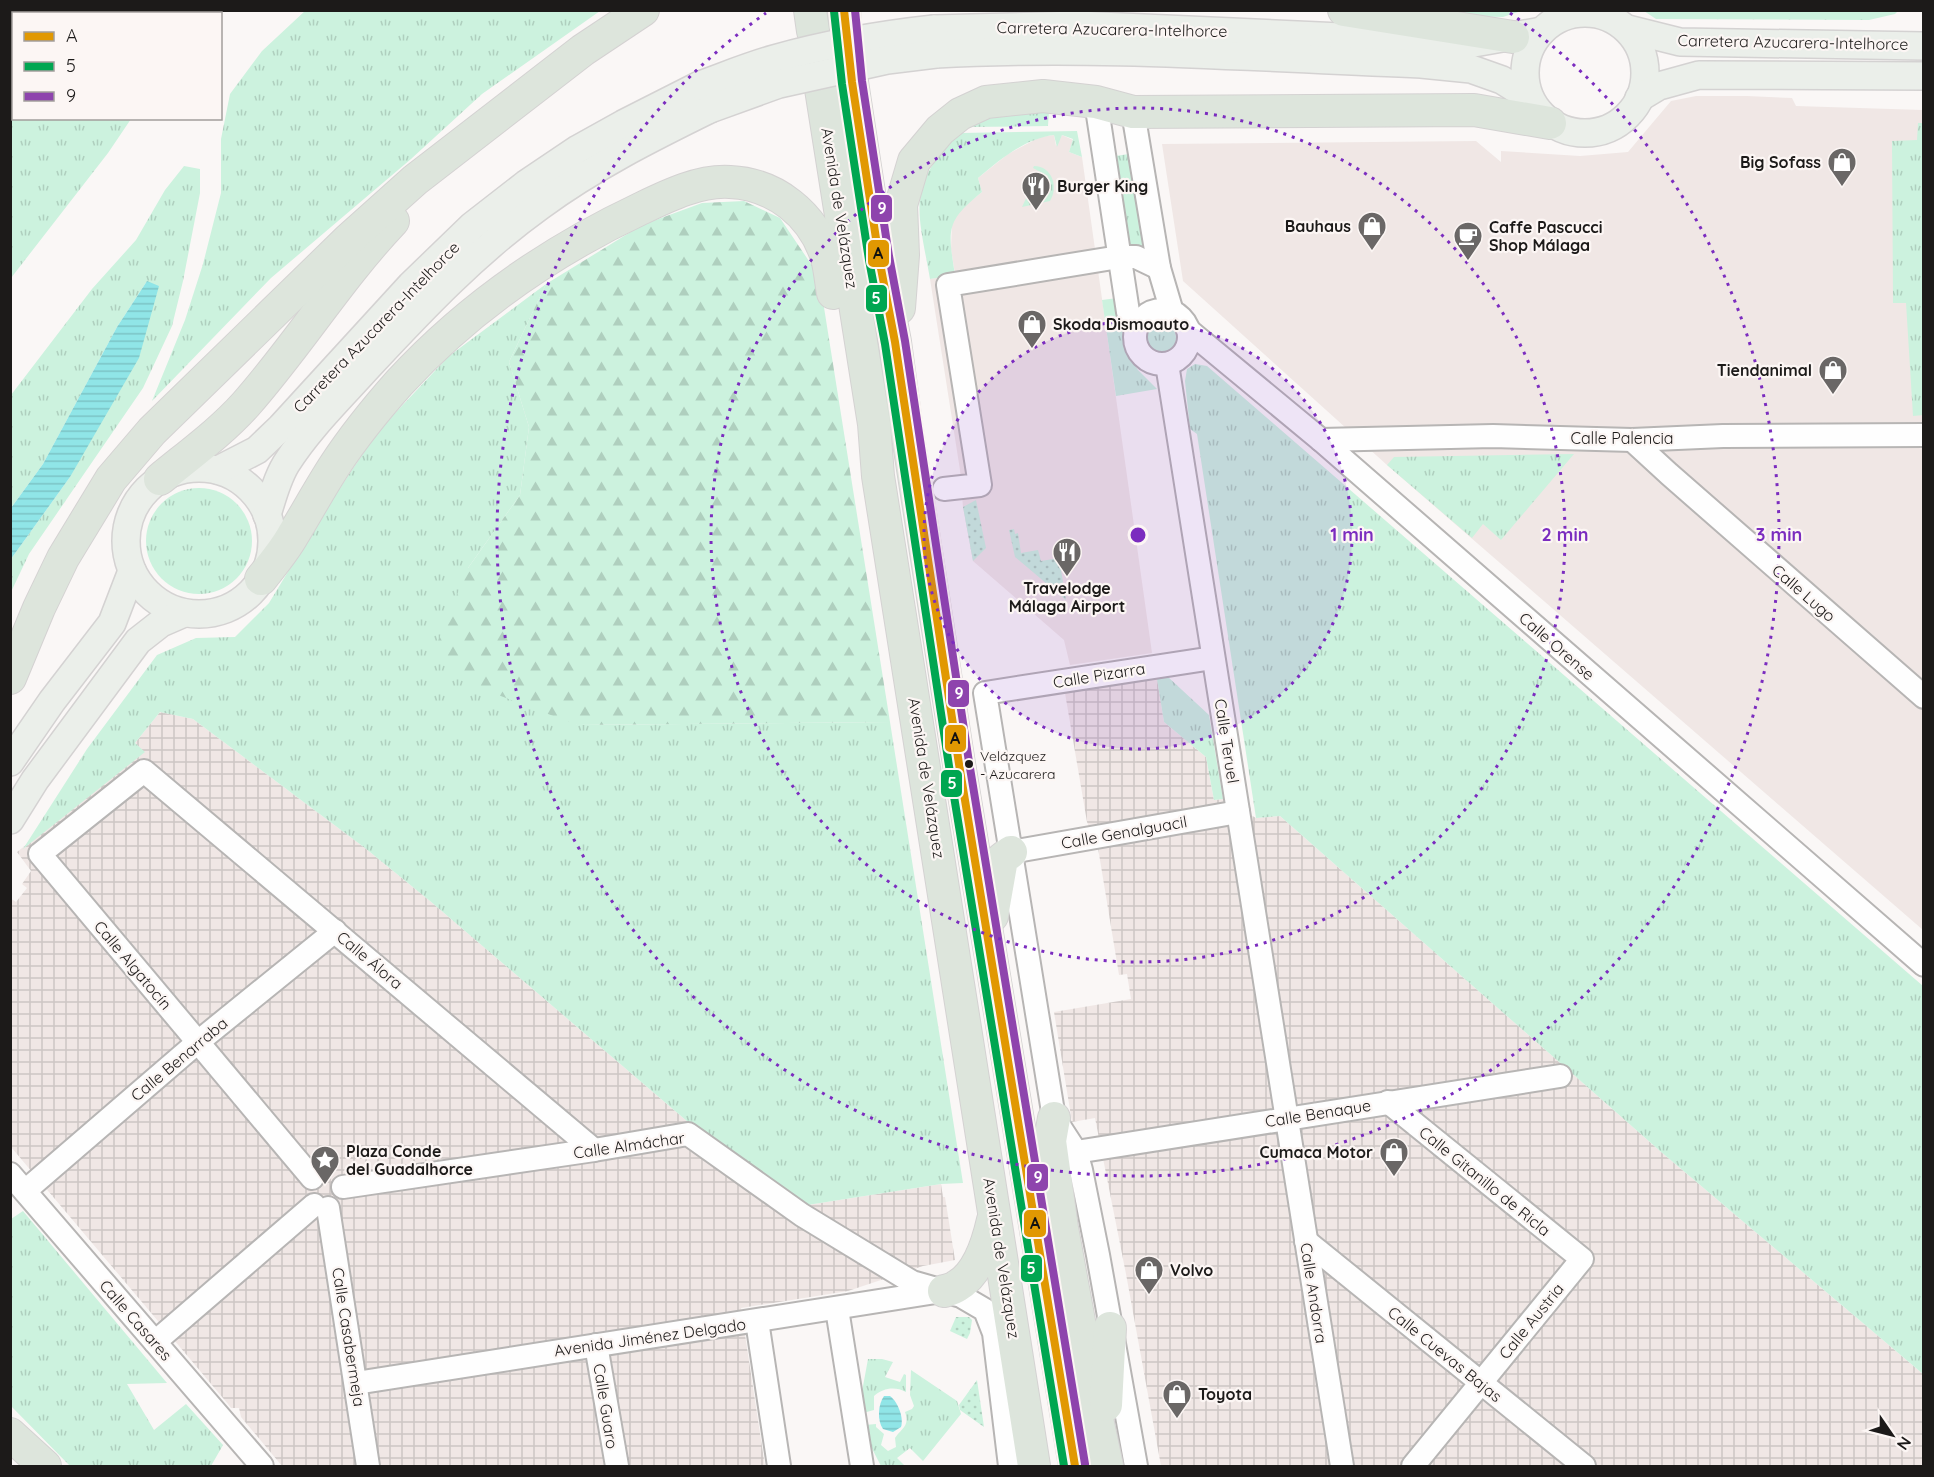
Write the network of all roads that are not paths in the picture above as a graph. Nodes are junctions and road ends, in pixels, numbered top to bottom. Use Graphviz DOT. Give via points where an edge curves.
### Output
graph roads {
  1 [pos="643,10"];
  2 [pos="1344,10"];
  3 [pos="829,24"];
  4 [pos="1628,29"];
  5 [pos="1527,34"];
  6 [pos="935,42"];
  7 [pos="1923,46"];
  8 [pos="1923,77"];
  9 [pos="837,80"];
  10 [pos="705,97"];
  11 [pos="1529,97"];
  12 [pos="1640,98"];
  13 [pos="1096,102"];
  14 [pos="1134,112"];
  15 [pos="494,117"];
  16 [pos="1550,123"];
  17 [pos="1119,257"];
  18 [pos="1159,268"];
  19 [pos="1172,312"];
  20 [pos="1136,327"];
  21 [pos="1188,330"];
  22 [pos="895,342"];
  23 [pos="1167,364"];
  24 [pos="1923,435"];
  25 [pos="1321,440"];
  26 [pos="1632,440"];
  27 [pos="218,470"];
  28 [pos="878,476"];
  29 [pos="160,479"];
  30 [pos="944,489"];
  31 [pos="267,515"];
  32 [pos="132,571"];
  33 [pos="261,579"];
  34 [pos="184,613"];
  35 [pos="1213,658"];
  36 [pos="10,678"];
  37 [pos="1923,697"];
  38 [pos="10,762"];
  39 [pos="144,771"];
  40 [pos="1238,812"];
  41 [pos="10,820"];
  42 [pos="1011,852"];
  43 [pos="335,930"];
  44 [pos="988,941"];
  45 [pos="1923,965"];
  46 [pos="198,1042"];
  47 [pos="1560,1076"];
  48 [pos="1388,1102"];
  49 [pos="1054,1118"];
  50 [pos="1287,1119"];
  51 [pos="594,1150"];
  52 [pos="1076,1152"];
  53 [pos="10,1174"];
  54 [pos="312,1178"];
  55 [pos="343,1187"];
  56 [pos="25,1191"];
  57 [pos="321,1206"];
  58 [pos="995,1213"];
  59 [pos="1306,1241"];
  60 [pos="1582,1259"];
  61 [pos="944,1291"];
  62 [pos="837,1309"];
  63 [pos="757,1321"];
  64 [pos="1110,1328"];
  65 [pos="994,1333"];
  66 [pos="155,1342"];
  67 [pos="596,1345"];
  68 [pos="1020,1369"];
  69 [pos="356,1383"];
  70 [pos="1481,1383"];
  71 [pos="10,1434"];
  72 [pos="1106,1456"];
  73 [pos="45,1467"];
  74 [pos="261,1467"];
  75 [pos="368,1467"];
  76 [pos="616,1467"];
  77 [pos="779,1467"];
  78 [pos="862,1467"];
  79 [pos="1010,1467"];
  80 [pos="1034,1467"];
  81 [pos="1076,1467"];
  82 [pos="1136,1467"];
  83 [pos="1342,1467"];
  84 [pos="1413,1467"];
  85 [pos="1584,1467"];
  1 -- 15 [label="highway"];
  2 -- 5 [label="highway"];
  3 -- 6 [label="main road, Carretera Azucarera-Intelhorce, bridge"];
  3 -- 10 [label="main road, Carretera Azucarera-Intelhorce, bridge"];
  4 -- 5 [label="main road" via="1608,16 1584,12 1561,17"];
  4 -- 7 [label="main road, Carretera Azucarera-Intelhorce" via="1680,42"];
  4 -- 12 [label="main road" via="1641,49 1646,72"];
  5 -- 6 [label="main road, Carretera Azucarera-Intelhorce" via="1474,44 1077,25"];
  5 -- 11 [label="main road" via="1529,50 1524,74"];
  6 -- 9 [label="main road, Carretera Azucarera-Intelhorce, bridge"];
  6 -- 11 [label="main road, Carretera Azucarera-Intelhorce" via="1007,50 1421,64 1471,69 1502,80"];
  8 -- 12 [label="main road, Carretera Azucarera-Intelhorce" via="1699,75 1659,86"];
  9 -- 10 [label="main road, Carretera Azucarera-Intelhorce, bridge" via="779,84"];
  9 -- 22 [label="highway, Avenida de Velázquez"];
  9 -- 28 [label="highway, Avenida de Velázquez"];
  10 -- 27 [label="main road, Carretera Azucarera-Intelhorce" via="578,149 526,184 481,219 411,285 257,450"];
  10 -- 31 [label="main road, Carretera Azucarera-Intelhorce" via="517,223 460,272 306,437 285,465"];
  11 -- 16 [label="main road"];
  12 -- 16 [label="main road" via="1628,116 1609,129 1585,134 1562,130"];
  13 -- 14 [label="highway"];
  13 -- 17 [label="street"];
  13 -- 22 [label="highway" via="1042,96 986,102 960,114 940,130 914,161 901,205 903,255"];
  14 -- 16 [label="highway" via="1474,110"];
  14 -- 18 [label="street"];
  15 -- 29 [label="highway" via="390,225 246,405"];
  15 -- 36 [label="highway" via="348,240 152,431 111,480 63,558"];
  17 -- 18 [label="street" via="1136,256"];
  17 -- 20 [label="street" via="1128,312"];
  17 -- 30 [label="street" via="948,285 980,485"];
  18 -- 19 [label="street"];
  19 -- 20 [label="street" via="1155,310"];
  19 -- 21 [label="street" via="1185,322"];
  20 -- 23 [label="street" via="1138,351 1150,362"];
  21 -- 23 [label="street" via="1187,347 1176,361"];
  21 -- 25 [label="street, Calle Orense"];
  22 -- 44 [label="highway, Avenida de Velázquez"];
  23 -- 35 [label="street, Calle Teruel"];
  24 -- 26 [label="street, Calle Palencia"];
  25 -- 26 [label="street, Calle Palencia" via="1493,436"];
  25 -- 45 [label="street, Calle Orense"];
  26 -- 37 [label="street, Calle Lugo"];
  27 -- 29 [label="main road" via="188,468"];
  27 -- 31 [label="main road" via="250,488"];
  28 -- 33 [label="highway" via="858,434 827,258 817,234 800,212 756,185 697,185 657,200 552,255 492,297 438,343 369,418"];
  28 -- 58 [label="highway, Avenida de Velázquez"];
  29 -- 32 [label="main road" via="139,498 129,521 126,547"];
  31 -- 33 [label="main road" via="270,561"];
  32 -- 34 [label="main road" via="163,605"];
  32 -- 38 [label="main road" via="112,623"];
  33 -- 34 [label="main road" via="243,600 230,607 211,613"];
  34 -- 41 [label="main road" via="138,641"];
  35 -- 40 [label="street, Calle Teruel"];
  35 -- 42 [label="street, Calle Pizarra" via="985,693"];
  39 -- 43 [label="street, Calle Álora"];
  39 -- 46 [label="street, Calle Algatocín" via="40,854"];
  40 -- 42 [label="street, Calle Genalguacil"];
  40 -- 50 [label="street, Calle Teruel"];
  42 -- 44 [label="highway" via="1002,859"];
  42 -- 49 [label="street"];
  43 -- 46 [label="street, Calle Benarraba"];
  43 -- 51 [label="street, Calle Álora"];
  44 -- 81 [label="highway, Avenida de Velázquez"];
  46 -- 54 [label="street, Calle Algatocín"];
  46 -- 56 [label="street, Calle Benarraba"];
  47 -- 48 [label="street, Calle Benaque"];
  48 -- 50 [label="street, Calle Benaque"];
  48 -- 60 [label="street, Calle Gitanillo de Ricla"];
  49 -- 52 [label="street"];
  49 -- 72 [label="highway" via="1050,1141 1062,1228"];
  50 -- 52 [label="street, Calle Benaque"];
  50 -- 59 [label="street, Calle Andorra"];
  51 -- 55 [label="street, Calle Almáchar"];
  51 -- 61 [label="street, Calle Almáchar" via="688,1134 802,1215 912,1282"];
  52 -- 64 [label="street"];
  53 -- 56 [label="street, Calle Casares"];
  54 -- 55 [label="street" via="322,1172 333,1174"];
  54 -- 57 [label="street" via="308,1195"];
  55 -- 57 [label="street" via="342,1198 334,1206"];
  56 -- 66 [label="street, Calle Casares"];
  57 -- 66 [label="street"];
  57 -- 69 [label="street, Calle Casabermeja"];
  58 -- 61 [label="highway" via="975,1269 958,1286"];
  58 -- 68 [label="highway, Avenida de Velázquez"];
  59 -- 70 [label="street, Calle Cuevas Bajas"];
  59 -- 83 [label="street, Calle Andorra"];
  60 -- 70 [label="street, Calle Austria"];
  61 -- 62 [label="street, Avenida Jiménez Delgado"];
  61 -- 65 [label="street, Calle Almáchar" via="985,1310"];
  62 -- 63 [label="street, Avenida Jiménez Delgado"];
  62 -- 78 [label="street"];
  63 -- 67 [label="street, Avenida Jiménez Delgado"];
  63 -- 77 [label="street"];
  64 -- 72 [label="highway"];
  64 -- 82 [label="street"];
  65 -- 68 [label="highway"];
  65 -- 79 [label="street"];
  66 -- 74 [label="street, Calle Casares"];
  67 -- 69 [label="street, Avenida Jiménez Delgado"];
  67 -- 76 [label="street, Calle Guaro"];
  68 -- 80 [label="highway, Avenida de Velázquez"];
  69 -- 75 [label="street, Calle Casabermeja"];
  70 -- 84 [label="street, Calle Austria"];
  70 -- 85 [label="street, Calle Cuevas Bajas"];
  71 -- 73 [label="highway"];
}
